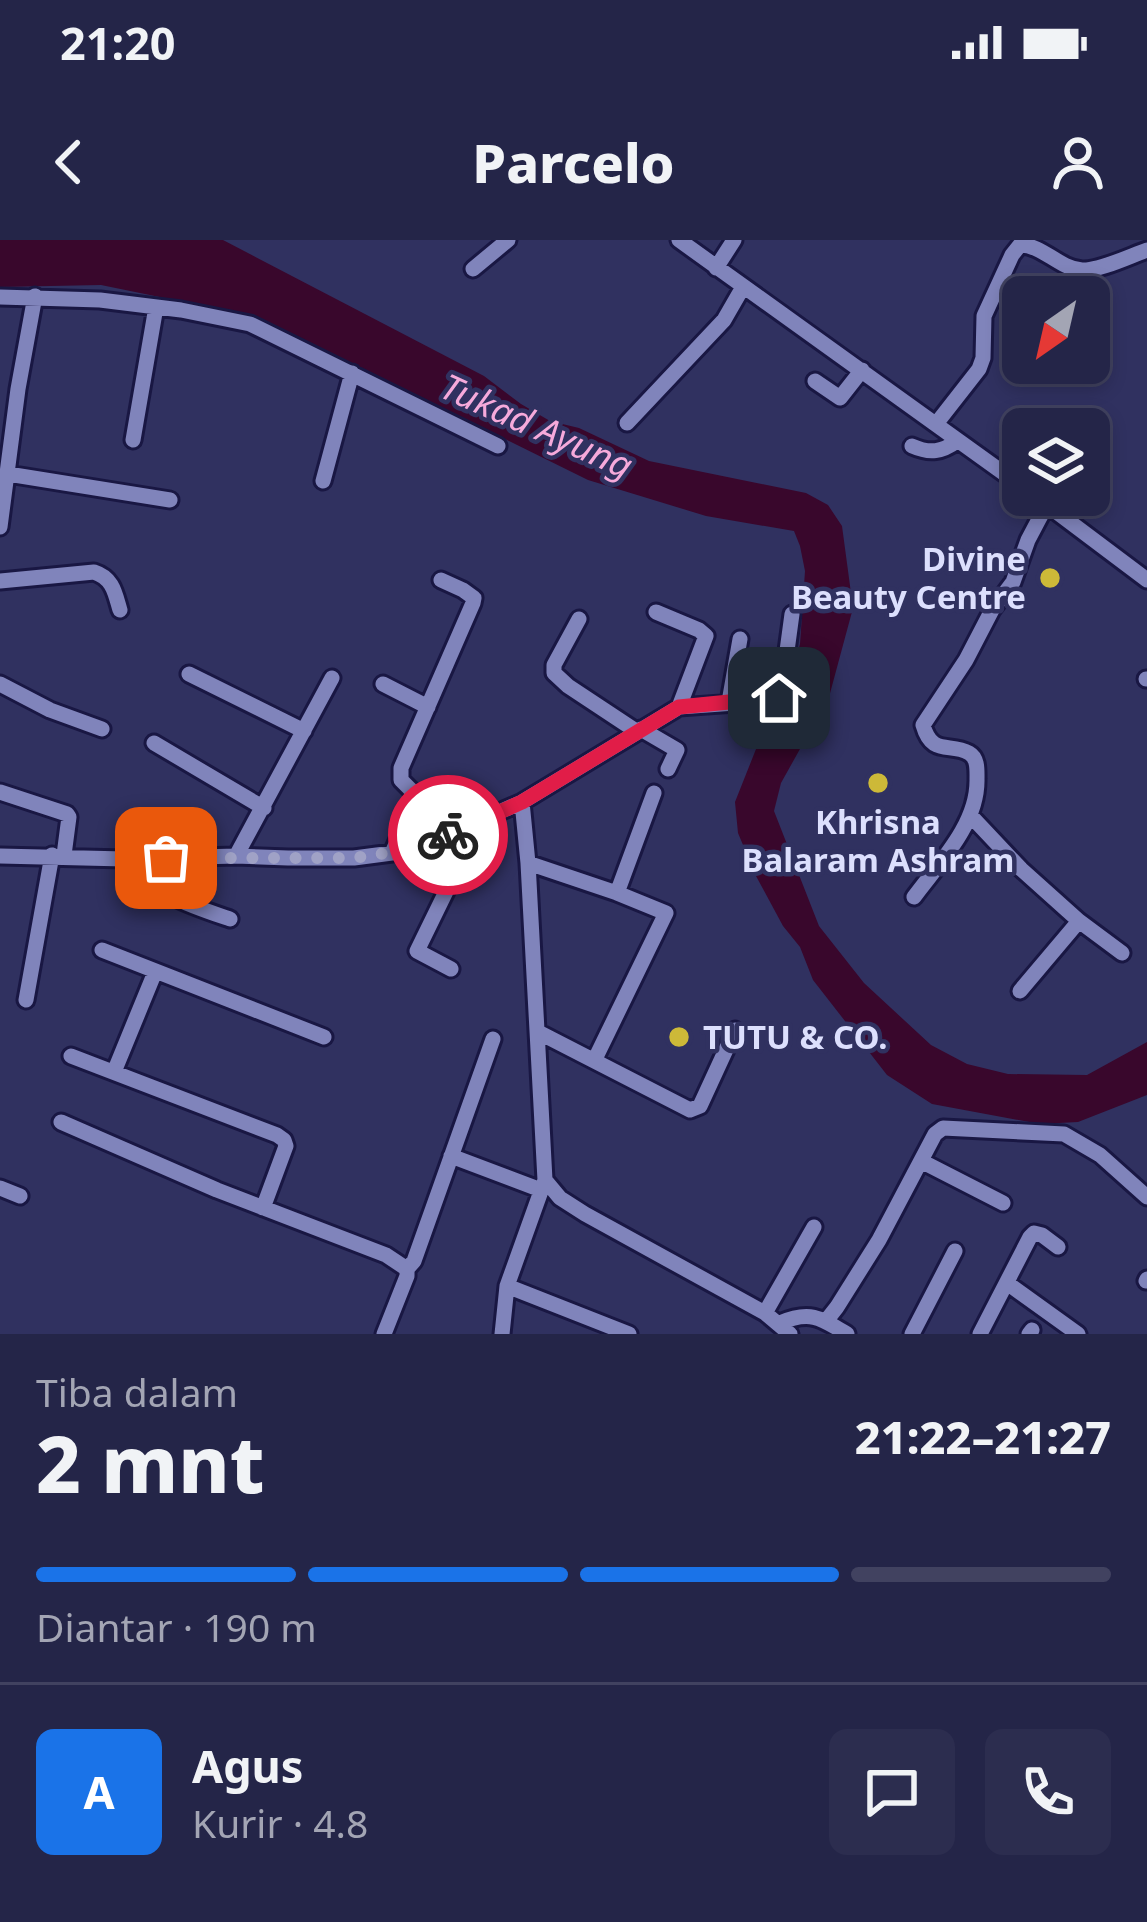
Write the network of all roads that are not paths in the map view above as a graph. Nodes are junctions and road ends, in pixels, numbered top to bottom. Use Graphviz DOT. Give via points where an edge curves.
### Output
graph roads {
  1 [pos="508,240"];
  2 [pos="679,240"];
  3 [pos="734,240"];
  4 [pos="1147,250"];
  5 [pos="473,268"];
  6 [pos="716,268"];
  7 [pos="743,286"];
  8 [pos="35,296"];
  9 [pos="0,297"];
  10 [pos="157,307"];
  11 [pos="862,370"];
  12 [pos="352,373"];
  13 [pos="815,381"];
  14 [pos="9,388"];
  15 [pos="627,423"];
  16 [pos="936,424"];
  17 [pos="134,440"];
  18 [pos="957,441"];
  19 [pos="498,446"];
  20 [pos="912,446"];
  21 [pos="1002,472"];
  22 [pos="8,474"];
  23 [pos="323,481"];
  24 [pos="170,500"];
  25 [pos="1036,516"];
  26 [pos="1062,516"];
  27 [pos="0,527"];
  28 [pos="441,580"];
  29 [pos="1147,580"];
  30 [pos="0,581"];
  31 [pos="120,610"];
  32 [pos="656,612"];
  33 [pos="792,614"];
  34 [pos="579,619"];
  35 [pos="740,639"];
  36 [pos="189,674"];
  37 [pos="332,678"];
  38 [pos="0,684"];
  39 [pos="383,684"];
  40 [pos="729,702"];
  41 [pos="428,706"];
  42 [pos="679,707"];
  43 [pos="102,729"];
  44 [pos="638,730"];
  45 [pos="304,731"];
  46 [pos="154,742"];
  47 [pos="668,769"];
  48 [pos="0,792"];
  49 [pos="653,793"];
  50 [pos="522,802"];
  51 [pos="264,808"];
  52 [pos="970,815"];
  53 [pos="480,822"];
  54 [pos="392,853"];
  55 [pos="58,855"];
  56 [pos="0,856"];
  57 [pos="236,856"];
  58 [pos="124,859"];
  59 [pos="528,863"];
  60 [pos="617,893"];
  61 [pos="914,897"];
  62 [pos="230,919"];
  63 [pos="1079,921"];
  64 [pos="102,950"];
  65 [pos="1122,953"];
  66 [pos="451,969"];
  67 [pos="154,972"];
  68 [pos="1021,992"];
  69 [pos="26,1000"];
  70 [pos="735,1030"];
  71 [pos="538,1032"];
  72 [pos="324,1037"];
  73 [pos="493,1039"];
  74 [pos="71,1056"];
  75 [pos="595,1059"];
  76 [pos="114,1072"];
  77 [pos="61,1122"];
  78 [pos="452,1156"];
  79 [pos="921,1161"];
  80 [pos="543,1185"];
  81 [pos="0,1188"];
  82 [pos="1143,1188"];
  83 [pos="20,1196"];
  84 [pos="1003,1203"];
  85 [pos="263,1208"];
  86 [pos="814,1227"];
  87 [pos="1058,1246"];
  88 [pos="955,1251"];
  89 [pos="407,1269"];
  90 [pos="1007,1282"];
  91 [pos="507,1286"];
  92 [pos="826,1321"];
  93 [pos="778,1323"];
  94 [pos="597,1329"];
  95 [pos="384,1334"];
  96 [pos="502,1334"];
  97 [pos="629,1334"];
  98 [pos="847,1334"];
  99 [pos="912,1334"];
  100 [pos="980,1334"];
  101 [pos="1078,1334"];
  1 -- 5 [label="street"];
  2 -- 6 [label="street"];
  3 -- 6 [label="street"];
  4 -- 16 [label="street" via="1083,270 1020,244 984,316 980,370"];
  6 -- 7 [label="street"];
  7 -- 11 [label="street"];
  7 -- 15 [label="street" via="724,320"];
  8 -- 9 [label="street"];
  8 -- 10 [label="street"];
  8 -- 14 [label="street"];
  10 -- 12 [label="street" via="250,324"];
  10 -- 17 [label="street"];
  11 -- 13 [label="street" via="840,398"];
  11 -- 16 [label="street"];
  12 -- 19 [label="street"];
  12 -- 23 [label="street"];
  14 -- 22 [label="street"];
  16 -- 18 [label="street"];
  18 -- 20 [label="street" via="934,452"];
  18 -- 21 [label="street"];
  22 -- 24 [label="street"];
  22 -- 27 [label="street"];
  25 -- 52 [label="street" via="1013,583 923,725 932,742 974,757"];
  26 -- 29 [label="street"];
  28 -- 41 [label="street" via="474,598"];
  30 -- 31 [label="street" via="94,572 114,588"];
  32 -- 42 [label="street" via="706,636"];
  33 -- 40 [label="street" via="779,698"];
  34 -- 44 [label="street" via="554,674"];
  35 -- 40 [label="street"];
  36 -- 45 [label="street"];
  37 -- 45 [label="street"];
  38 -- 43 [label="street"];
  39 -- 41 [label="street"];
  40 -- 42 [label="street"];
  41 -- 54 [label="street" via="401,768 417,796"];
  42 -- 44 [label="street"];
  44 -- 47 [label="street" via="677,751"];
  44 -- 50 [label="street"];
  45 -- 51 [label="street"];
  46 -- 51 [label="street"];
  48 -- 55 [label="street" via="67,814"];
  49 -- 60 [label="street"];
  50 -- 53 [label="street"];
  50 -- 59 [label="street"];
  51 -- 57 [label="street"];
  52 -- 61 [label="street"];
  52 -- 63 [label="street"];
  53 -- 54 [label="street"];
  53 -- 66 [label="street" via="417,951"];
  54 -- 57 [label="street"];
  55 -- 56 [label="street"];
  55 -- 58 [label="street"];
  55 -- 69 [label="street"];
  57 -- 58 [label="street"];
  58 -- 62 [label="street" via="165,895"];
  59 -- 60 [label="street"];
  59 -- 71 [label="street"];
  60 -- 75 [label="street" via="666,913"];
  63 -- 65 [label="street"];
  63 -- 68 [label="street"];
  64 -- 67 [label="street"];
  67 -- 72 [label="street"];
  67 -- 76 [label="street"];
  70 -- 75 [label="street" via="695,1109"];
  71 -- 75 [label="street"];
  71 -- 80 [label="street"];
  73 -- 78 [label="street"];
  74 -- 76 [label="street"];
  76 -- 85 [label="street" via="284,1140"];
  77 -- 85 [label="street"];
  78 -- 80 [label="street"];
  78 -- 89 [label="street"];
  79 -- 82 [label="street" via="943,1127 1064,1134"];
  79 -- 84 [label="street"];
  79 -- 92 [label="street"];
  80 -- 91 [label="street"];
  80 -- 93 [label="street"];
  81 -- 83 [label="street"];
  85 -- 89 [label="street"];
  86 -- 93 [label="street"];
  87 -- 90 [label="street" via="1034,1233"];
  88 -- 99 [label="street"];
  89 -- 95 [label="street"];
  90 -- 100 [label="street"];
  90 -- 101 [label="street"];
  91 -- 94 [label="street"];
  91 -- 96 [label="street"];
  92 -- 93 [label="street" via="802,1315"];
  92 -- 98 [label="street"];
  94 -- 97 [label="street"];
}
